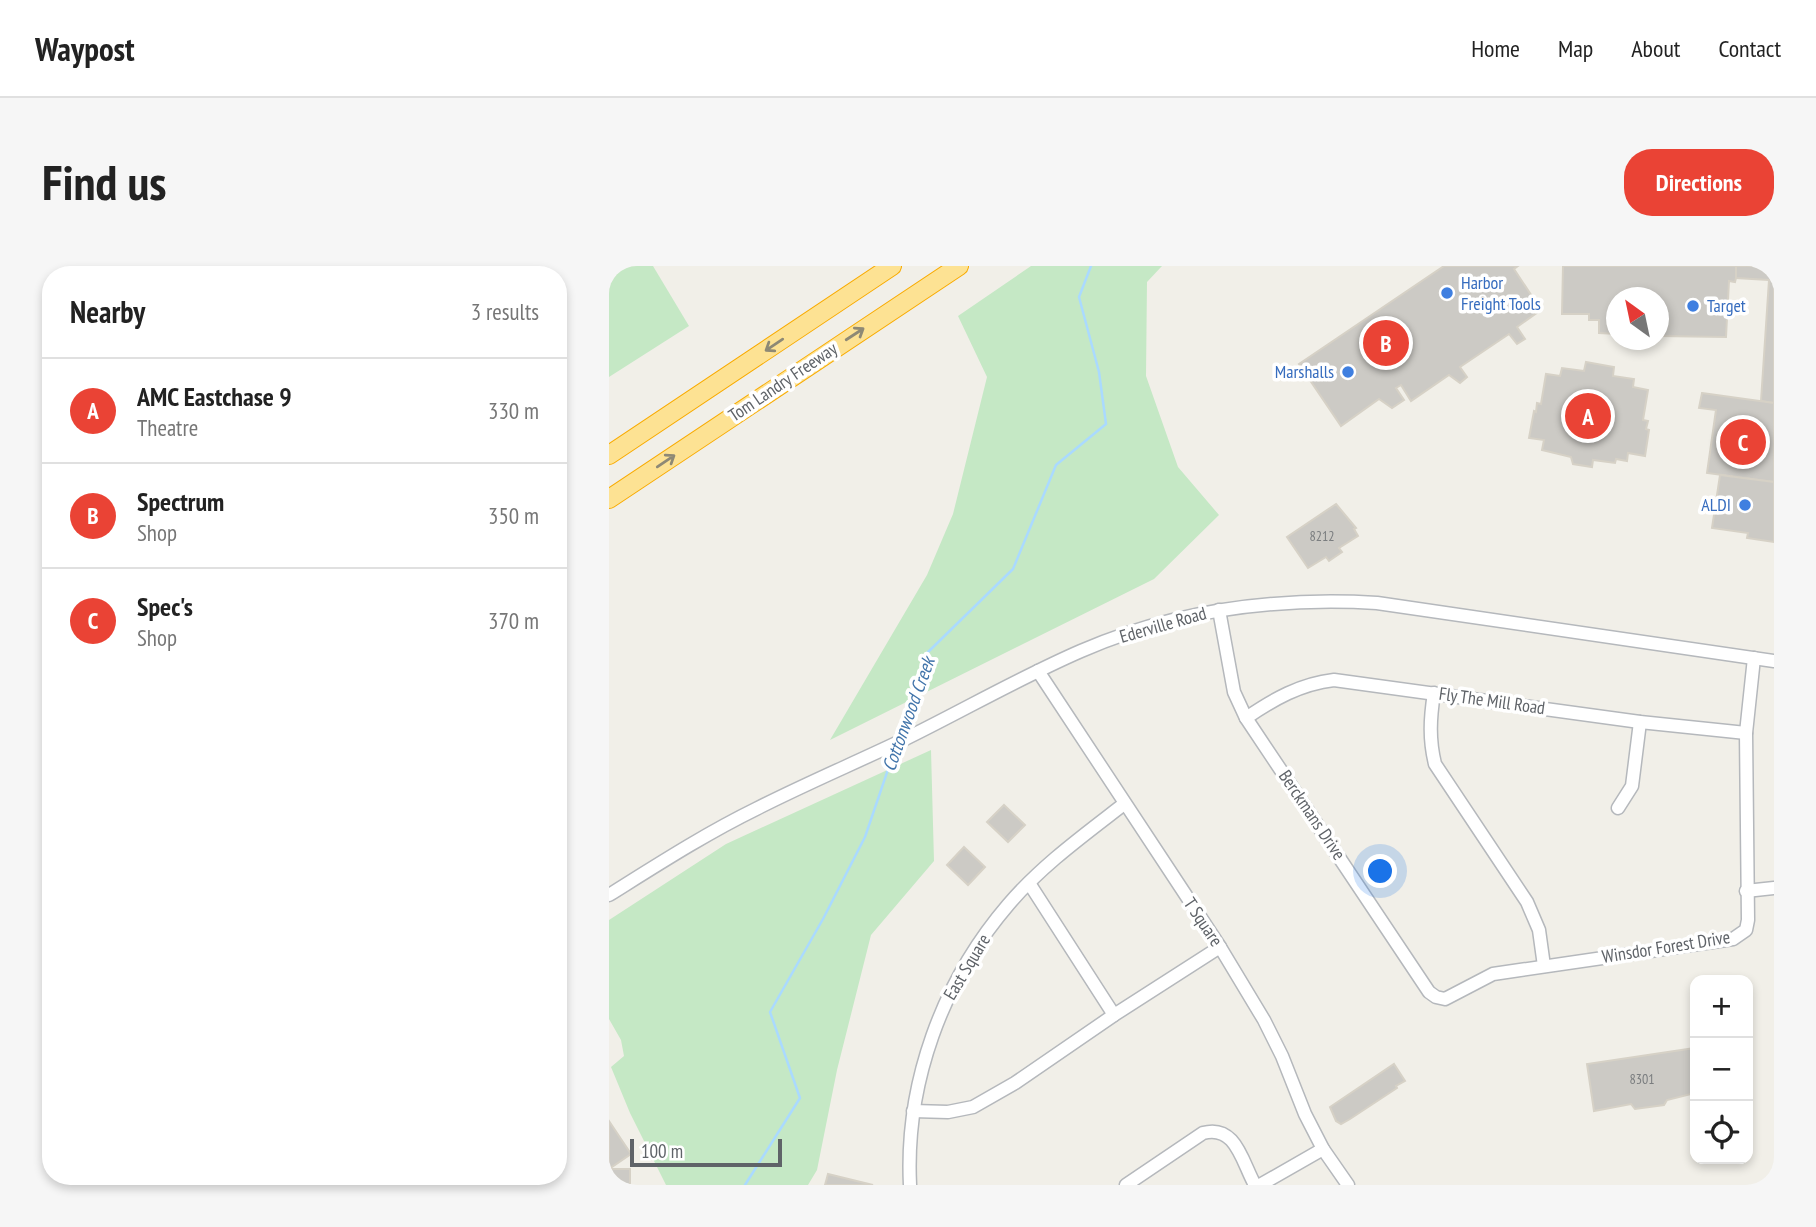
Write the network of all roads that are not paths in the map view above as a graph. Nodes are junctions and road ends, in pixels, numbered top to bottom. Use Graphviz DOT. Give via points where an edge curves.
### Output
graph roads {
  1 [pos="892,266"];
  2 [pos="959,266"];
  3 [pos="609,455"];
  4 [pos="609,499"];
  5 [pos="1219,610"];
  6 [pos="1754,658"];
  7 [pos="1774,661"];
  8 [pos="1038,671"];
  9 [pos="1434,693"];
  10 [pos="1246,718"];
  11 [pos="1640,722"];
  12 [pos="1746,733"];
  13 [pos="1124,804"];
  14 [pos="1618,808"];
  15 [pos="1029,883"];
  16 [pos="1774,888"];
  17 [pos="1746,891"];
  18 [pos="609,895"];
  19 [pos="1220,947"];
  20 [pos="1544,966"];
  21 [pos="1445,999"];
  22 [pos="1114,1015"];
  23 [pos="913,1111"];
  24 [pos="1323,1149"];
  25 [pos="910,1185"];
  26 [pos="1126,1185"];
  27 [pos="1257,1185"];
  28 [pos="1348,1185"];
  1 -- 3 [label="highway, Tom Landry Freeway, one-way"];
  4 -- 2 [label="highway, Tom Landry Freeway, one-way"];
  5 -- 6 [label="street, Ederville Road" via="1308,601 1377,603"];
  5 -- 8 [label="street, Ederville Road" via="1147,627"];
  5 -- 10 [label="street, Berckmans Drive" via="1234,692"];
  6 -- 7 [label="street, Ederville Road"];
  6 -- 12 [label="street, Winsdor Forest Drive"];
  8 -- 13 [label="street, T Square"];
  8 -- 18 [label="street, Ederville Road" via="755,809"];
  9 -- 10 [label="street, Fly The Mill Road" via="1320,682 1291,691"];
  9 -- 11 [label="street, Fly The Mill Road"];
  9 -- 20 [label="street" via="1429,723 1436,764 1527,902 1539,930"];
  10 -- 21 [label="street, Berckmans Drive" via="1429,992"];
  11 -- 12 [label="street, Fly The Mill Road"];
  11 -- 14 [label="street" via="1632,786"];
  12 -- 17 [label="street, Winsdor Forest Drive"];
  13 -- 15 [label="street, East Square"];
  13 -- 19 [label="street, T Square"];
  15 -- 22 [label="street"];
  15 -- 23 [label="street, East Square" via="975,949 943,1005"];
  16 -- 17 [label="street"];
  17 -- 20 [label="street, Winsdor Forest Drive" via="1748,924 1733,939"];
  19 -- 22 [label="street"];
  19 -- 24 [label="street, T Square" via="1264,1020"];
  20 -- 21 [label="street, Winsdor Forest Drive" via="1493,974"];
  22 -- 23 [label="street" via="973,1107"];
  23 -- 25 [label="street, East Square"];
  24 -- 27 [label="street"];
  24 -- 28 [label="street, T Square"];
  26 -- 27 [label="street" via="1203,1133 1213,1131 1223,1132 1236,1146"];
}
